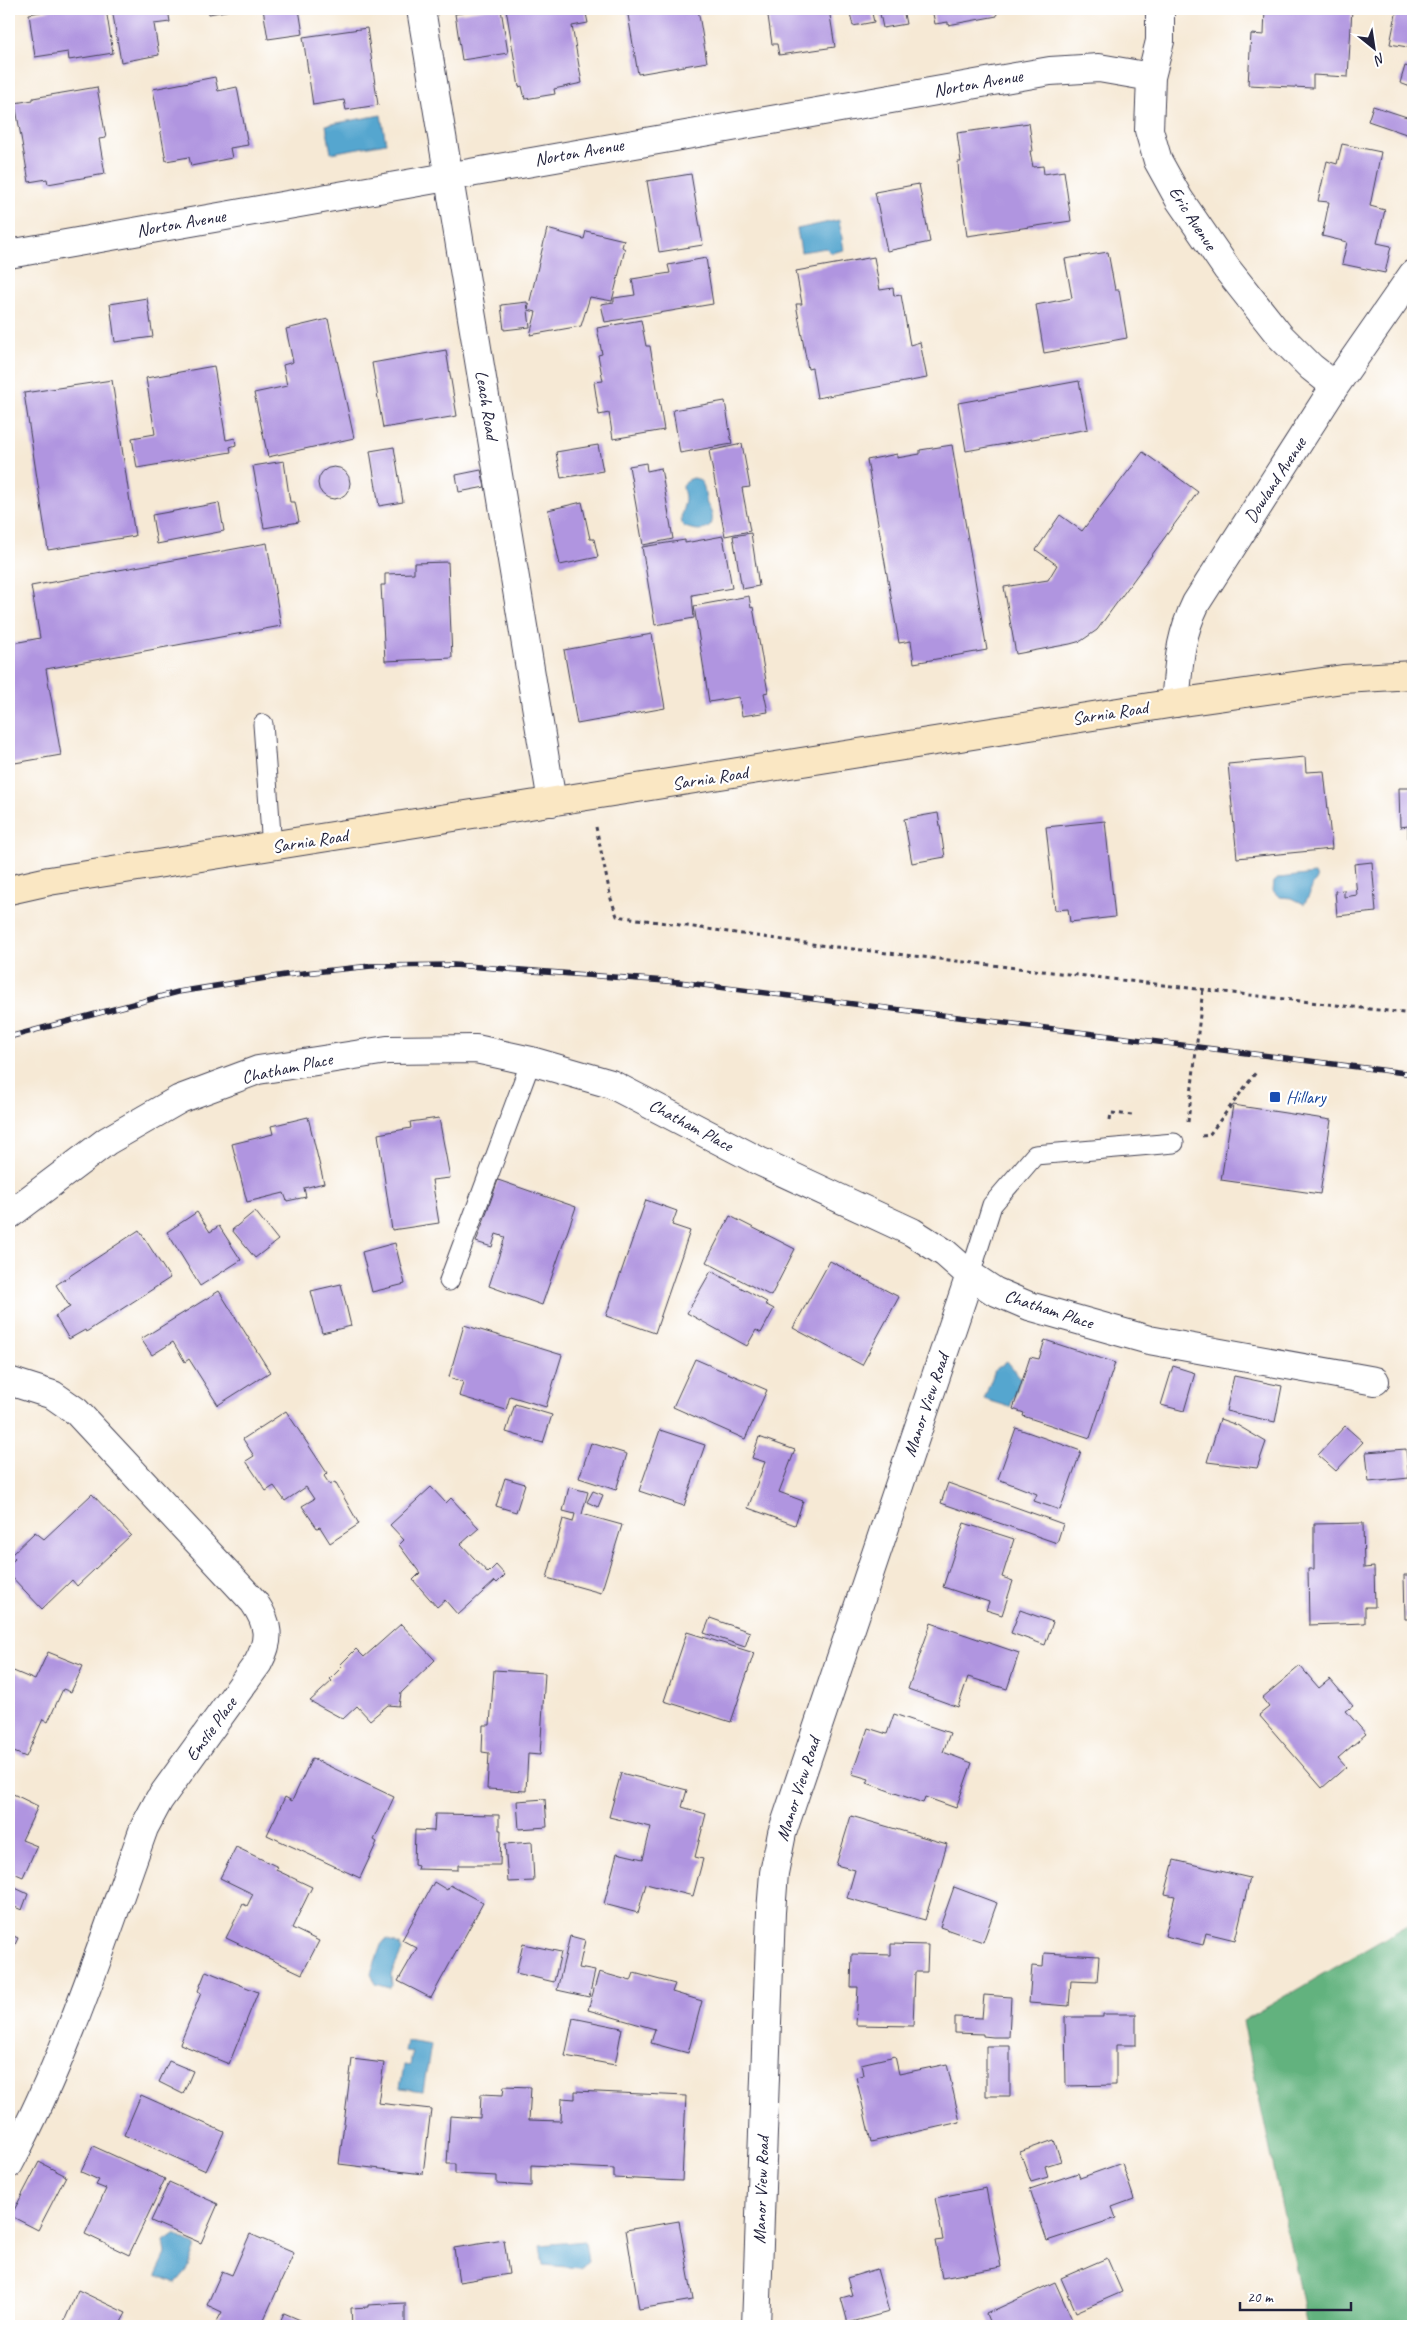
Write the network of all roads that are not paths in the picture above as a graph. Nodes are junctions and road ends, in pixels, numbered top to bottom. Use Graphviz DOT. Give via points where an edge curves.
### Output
graph roads {
  1 [pos="421,9"];
  2 [pos="1160,9"];
  3 [pos="1151,77"];
  4 [pos="449,175"];
  5 [pos="9,254"];
  6 [pos="1413,274"];
  7 [pos="1335,386"];
  8 [pos="1413,675"];
  9 [pos="1175,703"];
  10 [pos="264,724"];
  11 [pos="552,802"];
  12 [pos="272,848"];
  13 [pos="9,890"];
  14 [pos="530,1061"];
  15 [pos="1174,1143"];
  16 [pos="9,1215"];
  17 [pos="970,1276"];
  18 [pos="449,1281"];
  19 [pos="9,1380"];
  20 [pos="1375,1381"];
  21 [pos="9,2164"];
  22 [pos="758,2322"];
  1 -- 4 [label="street, Leach Road"];
  2 -- 3 [label="street, Eric Avenue" via="1160,41"];
  3 -- 4 [label="street, Norton Avenue" via="1099,68 1050,71"];
  3 -- 7 [label="street, Eric Avenue" via="1149,130 1158,161 1178,199 1280,336"];
  4 -- 5 [label="street, Norton Avenue"];
  4 -- 11 [label="street, Leach Road"];
  6 -- 7 [label="street, Dowland Avenue"];
  7 -- 9 [label="street, Dowland Avenue" via="1196,603 1181,642"];
  8 -- 9 [label="main road, Sarnia Road" via="1343,679"];
  9 -- 11 [label="main road, Sarnia Road"];
  10 -- 12 [label="lane"];
  11 -- 12 [label="main road, Sarnia Road"];
  12 -- 13 [label="main road, Sarnia Road"];
  14 -- 16 [label="street, Chatham Place" via="476,1049 386,1050 258,1070 180,1099 115,1136"];
  14 -- 17 [label="street, Chatham Place" via="611,1084 759,1161 912,1232 945,1253"];
  14 -- 18 [label="lane"];
  15 -- 17 [label="lane" via="1035,1155 992,1205"];
  17 -- 20 [label="street, Chatham Place" via="1029,1306 1149,1340"];
  17 -- 22 [label="street, Manor View Road" via="782,1833 771,1912"];
  19 -- 21 [label="street, Emslie Place" via="53,1395 76,1411 254,1602 268,1632 266,1648 258,1663 160,1800 144,1828 61,2055 36,2114"];
}
